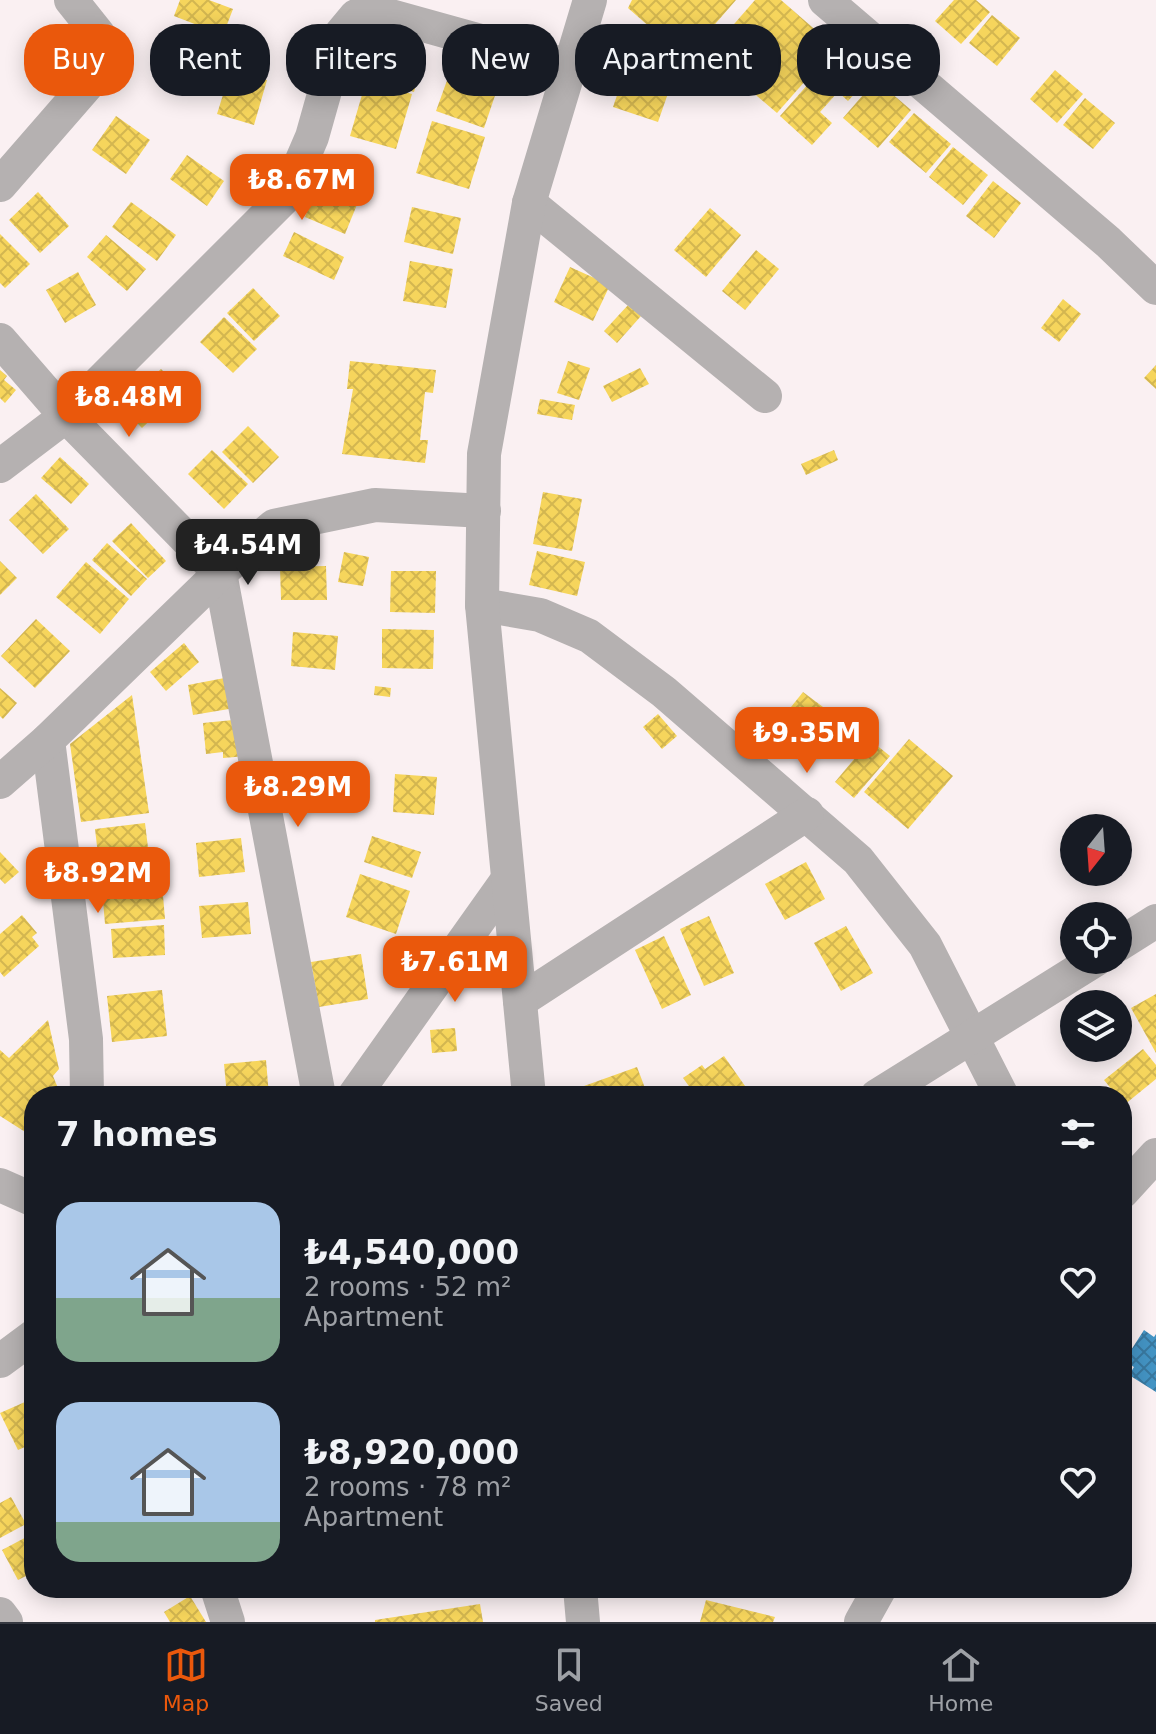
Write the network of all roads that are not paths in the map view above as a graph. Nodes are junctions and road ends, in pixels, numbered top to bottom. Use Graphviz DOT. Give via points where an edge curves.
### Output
graph roads {
  1 [pos="71,0"];
  2 [pos="590,0"];
  3 [pos="825,0"];
  4 [pos="570,66"];
  5 [pos="0,185"];
  6 [pos="529,203"];
  7 [pos="1156,288"];
  8 [pos="0,340"];
  9 [pos="765,396"];
  10 [pos="66,416"];
  11 [pos="0,466"];
  12 [pos="484,511"];
  13 [pos="220,573"];
  14 [pos="482,605"];
  15 [pos="48,740"];
  16 [pos="0,782"];
  17 [pos="807,814"];
  18 [pos="508,879"];
  19 [pos="1156,921"];
  20 [pos="1132,936"];
  21 [pos="1073,974"];
  22 [pos="520,1001"];
  23 [pos="974,1037"];
  24 [pos="87,1086"];
  25 [pos="317,1086"];
  26 [pos="361,1086"];
  27 [pos="528,1086"];
  28 [pos="893,1086"];
  29 [pos="997,1086"];
  30 [pos="1156,1155"];
  31 [pos="1132,1181"];
  32 [pos="0,1185"];
  33 [pos="24,1196"];
  34 [pos="24,1343"];
  35 [pos="0,1361"];
  36 [pos="220,1598"];
  37 [pos="581,1598"];
  38 [pos="874,1598"];
  39 [pos="0,1614"];
  40 [pos="6,1622"];
  41 [pos="228,1622"];
  42 [pos="583,1622"];
  43 [pos="861,1622"];
  1 -- 5 [label="street" via="99,35 100,63"];
  2 -- 4 [label="street"];
  3 -- 7 [label="street"];
  4 -- 6 [label="street"];
  4 -- 10 [label="street" via="380,13 356,16 341,34 312,137 287,195"];
  6 -- 9 [label="street"];
  6 -- 12 [label="street" via="484,454"];
  8 -- 10 [label="street"];
  10 -- 11 [label="street"];
  10 -- 13 [label="street"];
  12 -- 13 [label="street" via="375,505 274,526"];
  12 -- 14 [label="street"];
  13 -- 15 [label="street"];
  13 -- 25 [label="street"];
  14 -- 17 [label="street" via="540,615 589,636 664,692"];
  14 -- 18 [label="street"];
  15 -- 16 [label="street"];
  15 -- 24 [label="street" via="86,1039"];
  17 -- 22 [label="street"];
  17 -- 23 [label="street" via="858,860 925,945"];
  18 -- 22 [label="street"];
  18 -- 26 [label="street"];
  19 -- 20 [label="street"];
  21 -- 23 [label="street"];
  22 -- 27 [label="street"];
  23 -- 28 [label="street"];
  23 -- 29 [label="street"];
  30 -- 31 [label="street"];
  32 -- 33 [label="street"];
  34 -- 35 [label="street"];
  36 -- 41 [label="street"];
  37 -- 42 [label="street"];
  38 -- 43 [label="street"];
  39 -- 40 [label="street"];
}
